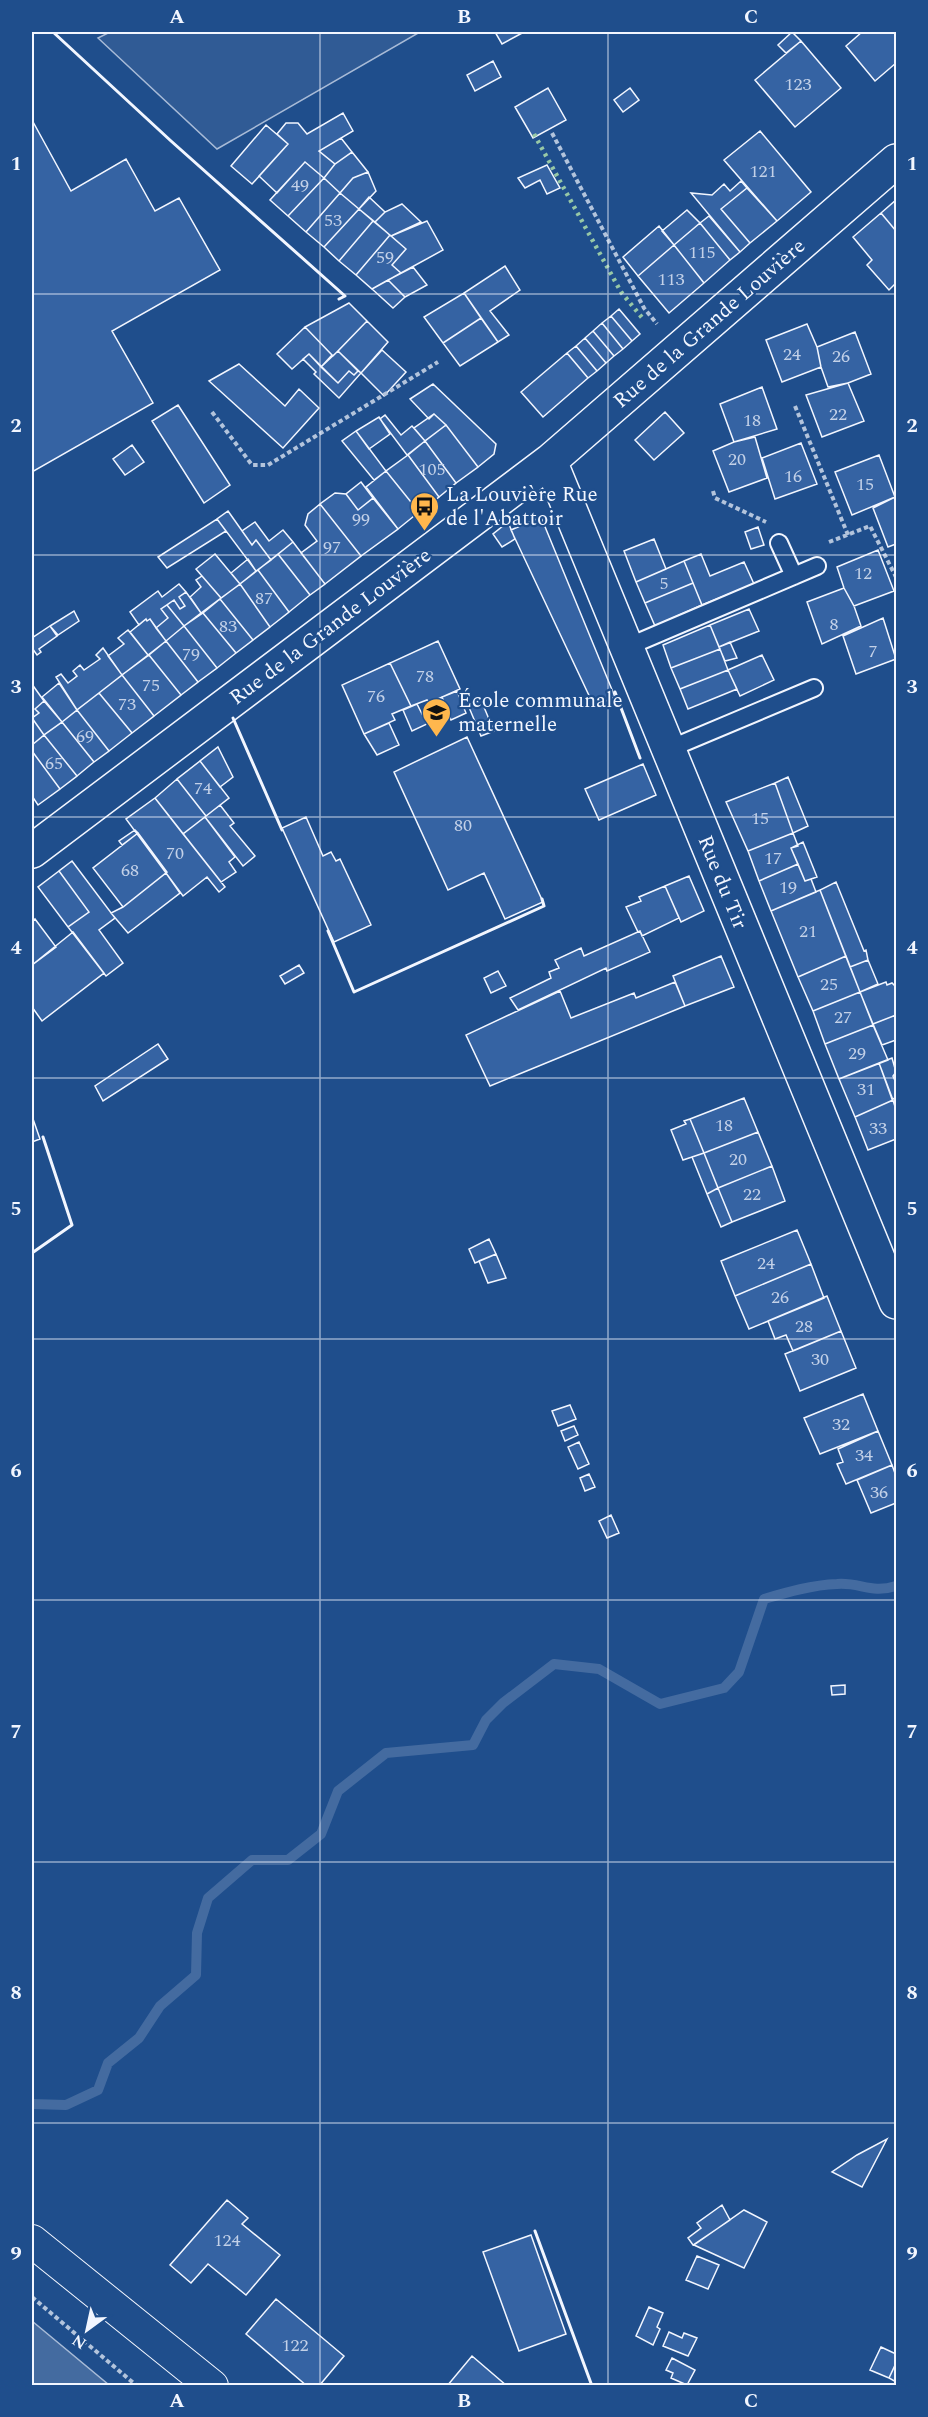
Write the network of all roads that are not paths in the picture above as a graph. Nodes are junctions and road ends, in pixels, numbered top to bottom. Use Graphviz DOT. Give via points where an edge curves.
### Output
graph roads {
  1 [pos="897,160"];
  2 [pos="550,461"];
  3 [pos="778,543"];
  4 [pos="817,566"];
  5 [pos="794,576"];
  6 [pos="627,647"];
  7 [pos="814,688"];
  8 [pos="669,750"];
  9 [pos="32,851"];
  10 [pos="897,1302"];
  11 [pos="32,2241"];
  12 [pos="212,2385"];
  1 -- 2 [label="main road, Rue de la Grande Louvière"];
  2 -- 6 [label="main road, Rue du Tir"];
  2 -- 9 [label="main road, Rue de la Grande Louvière"];
  3 -- 5 [label="lane"];
  4 -- 5 [label="lane"];
  5 -- 6 [label="lane"];
  6 -- 8 [label="main road, Rue du Tir"];
  7 -- 8 [label="lane"];
  8 -- 10 [label="main road, Rue du Tir"];
  11 -- 12 [label="street"];
}
